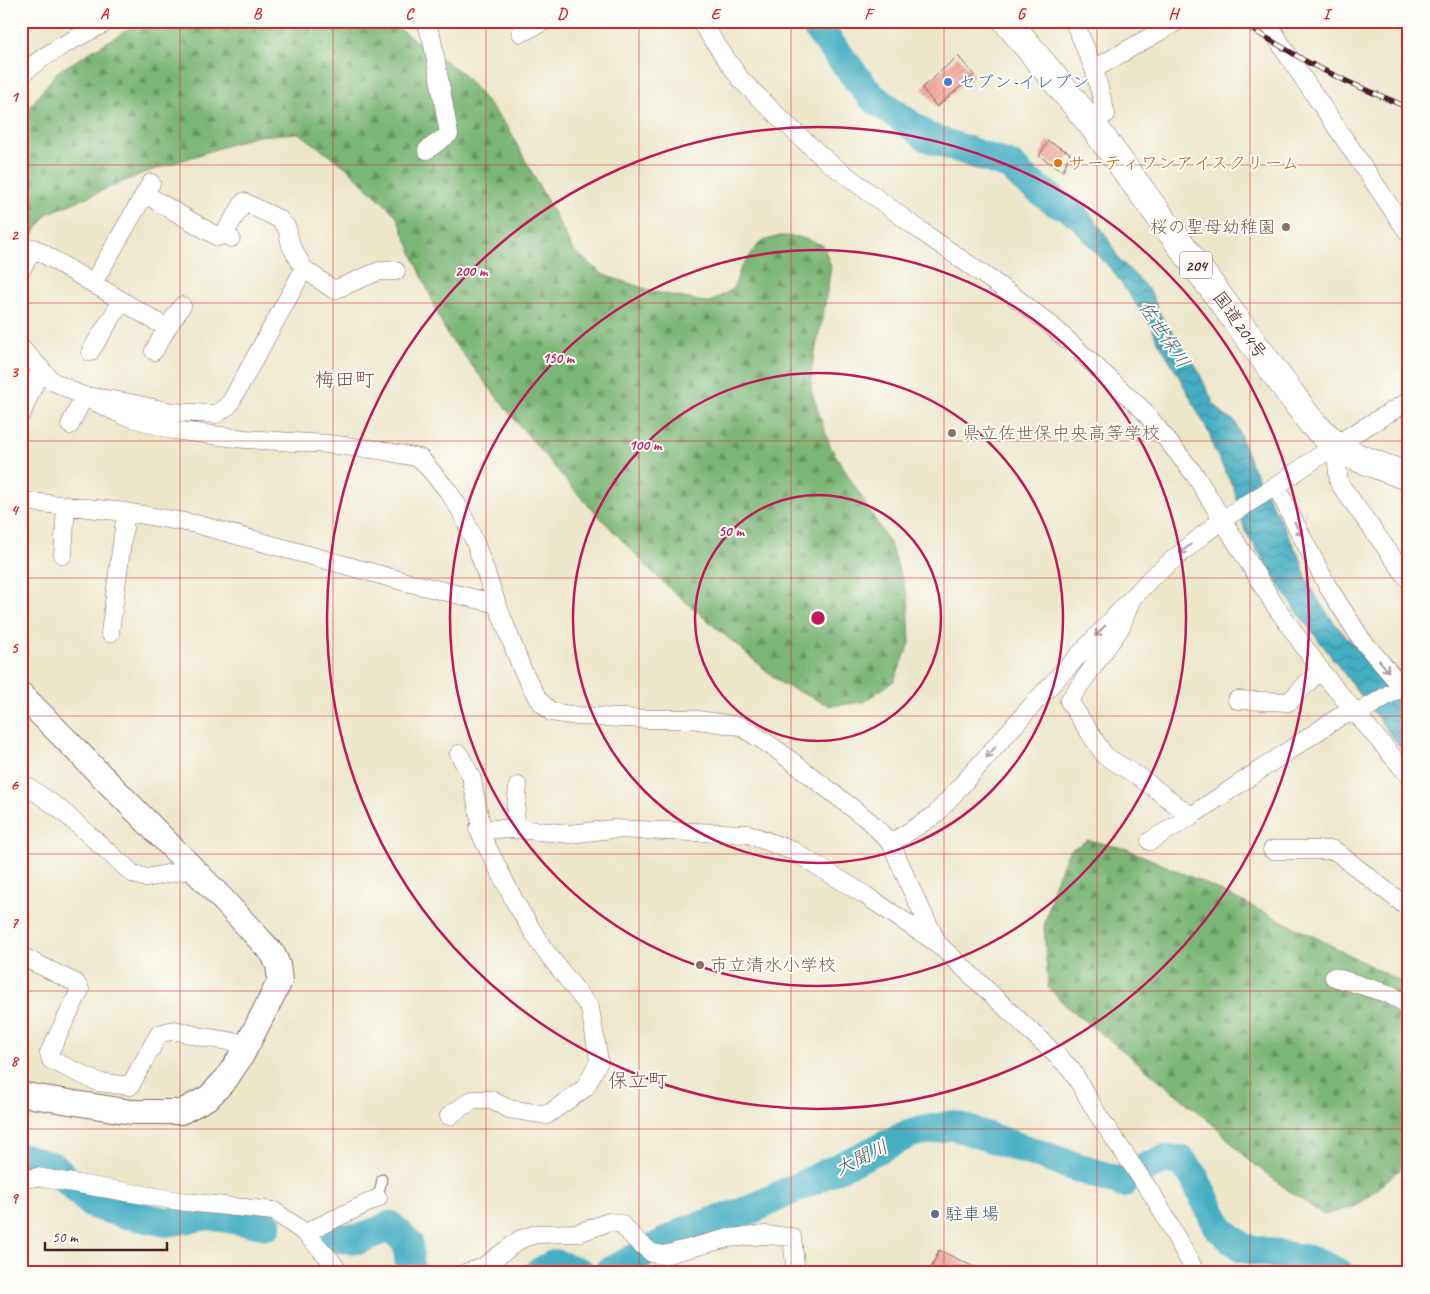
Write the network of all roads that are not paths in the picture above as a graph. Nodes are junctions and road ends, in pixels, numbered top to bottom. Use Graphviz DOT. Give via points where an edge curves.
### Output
graph roads {
  1 [pos="109,21"];
  2 [pos="425,21"];
  3 [pos="545,21"];
  4 [pos="700,21"];
  5 [pos="1007,21"];
  6 [pos="1074,21"];
  7 [pos="1178,21"];
  8 [pos="1267,21"];
  9 [pos="521,34"];
  10 [pos="1094,69"];
  11 [pos="21,75"];
  12 [pos="1091,123"];
  13 [pos="427,150"];
  14 [pos="1409,234"];
  15 [pos="21,270"];
  16 [pos="304,270"];
  17 [pos="396,271"];
  18 [pos="92,283"];
  19 [pos="122,301"];
  20 [pos="182,306"];
  21 [pos="167,328"];
  22 [pos="90,343"];
  23 [pos="21,348"];
  24 [pos="154,351"];
  25 [pos="41,368"];
  26 [pos="84,396"];
  27 [pos="1409,401"];
  28 [pos="21,415"];
  29 [pos="70,425"];
  30 [pos="1335,445"];
  31 [pos="1409,476"];
  32 [pos="1270,489"];
  33 [pos="21,500"];
  34 [pos="66,505"];
  35 [pos="126,512"];
  36 [pos="1224,519"];
  37 [pos="63,555"];
  38 [pos="1409,580"];
  39 [pos="1134,596"];
  40 [pos="497,604"];
  41 [pos="110,633"];
  42 [pos="1320,670"];
  43 [pos="1406,688"];
  44 [pos="21,694"];
  45 [pos="1237,700"];
  46 [pos="1357,714"];
  47 [pos="459,754"];
  48 [pos="1409,776"];
  49 [pos="21,784"];
  50 [pos="518,786"];
  51 [pos="1191,816"];
  52 [pos="482,829"];
  53 [pos="514,829"];
  54 [pos="1150,841"];
  55 [pos="891,843"];
  56 [pos="1272,850"];
  57 [pos="194,869"];
  58 [pos="1409,906"];
  59 [pos="938,944"];
  60 [pos="21,956"];
  61 [pos="1334,976"];
  62 [pos="1409,1005"];
  63 [pos="248,1044"];
  64 [pos="21,1095"];
  65 [pos="449,1116"];
  66 [pos="29,1178"];
  67 [pos="382,1179"];
  68 [pos="378,1198"];
  69 [pos="305,1233"];
  70 [pos="340,1273"];
  71 [pos="465,1273"];
  72 [pos="796,1273"];
  73 [pos="1196,1273"];
  1 -- 11 [label="street" via="58,48"];
  2 -- 13 [label="street" via="432,39 449,134"];
  3 -- 9 [label="street"];
  4 -- 36 [label="street" via="741,80 827,161 1051,325 1144,411 1195,475"];
  5 -- 12 [label="highway, 国道204号 / 204"];
  6 -- 10 [label="street"];
  7 -- 10 [label="street"];
  8 -- 14 [label="street"];
  10 -- 12 [label="street" via="1106,114"];
  12 -- 30 [label="highway, 国道204号 / 204" via="1312,423"];
  15 -- 18 [label="street" via="34,248"];
  16 -- 17 [label="street" via="334,290 379,271"];
  16 -- 18 [label="street" via="291,246 287,228 279,219 244,202 229,237 218,237 148,188"];
  16 -- 26 [label="street" via="229,405 216,414 172,412"];
  18 -- 19 [label="street"];
  19 -- 21 [label="street"];
  19 -- 22 [label="street"];
  20 -- 21 [label="street"];
  21 -- 24 [label="street"];
  23 -- 25 [label="street"];
  25 -- 26 [label="street" via="52,381"];
  25 -- 28 [label="street"];
  26 -- 29 [label="street"];
  26 -- 40 [label="street" via="122,415 173,430 328,444 420,458 461,511"];
  27 -- 30 [label="street"];
  30 -- 31 [label="highway, 国道204号 / 204" via="1356,457"];
  30 -- 32 [label="street"];
  30 -- 38 [label="street" via="1339,483"];
  32 -- 36 [label="street"];
  32 -- 43 [label="street, one-way" via="1362,640"];
  33 -- 34 [label="street"];
  34 -- 35 [label="street"];
  34 -- 37 [label="street"];
  35 -- 40 [label="street" via="196,524"];
  35 -- 41 [label="street"];
  36 -- 39 [label="street, one-way" via="1151,578"];
  36 -- 42 [label="street" via="1274,604"];
  39 -- 51 [label="street" via="1121,627 1069,701 1105,756"];
  39 -- 55 [label="street, one-way" via="935,815"];
  40 -- 55 [label="street" via="522,669 538,699 551,712 577,716 691,719 740,726 776,749 869,821"];
  42 -- 45 [label="street" via="1289,702"];
  42 -- 46 [label="street"];
  43 -- 46 [label="street"];
  44 -- 57 [label="street"];
  46 -- 48 [label="street"];
  46 -- 51 [label="street" via="1342,716"];
  47 -- 52 [label="street" via="471,776"];
  49 -- 57 [label="street" via="60,809 132,873 146,878"];
  50 -- 53 [label="street"];
  51 -- 54 [label="street"];
  52 -- 53 [label="street"];
  52 -- 65 [label="street" via="478,829 516,904 543,948 590,1008 599,1061 586,1088 548,1115 510,1109 491,1100 472,1100"];
  53 -- 59 [label="street" via="570,834 612,829 748,834 792,851"];
  55 -- 59 [label="street"];
  56 -- 58 [label="street" via="1334,850"];
  57 -- 63 [label="street" via="273,954 278,965 280,982"];
  59 -- 73 [label="street" via="1071,1069 1098,1116 1154,1197"];
  60 -- 63 [label="street" via="76,983 80,990 49,1053 51,1060 98,1082 130,1086 159,1034 174,1030"];
  61 -- 62 [label="street" via="1389,994"];
  63 -- 64 [label="street" via="226,1079 209,1097 181,1112 132,1112"];
  66 -- 69 [label="street" via="186,1202 274,1211"];
  67 -- 68 [label="lane"];
  68 -- 69 [label="street"];
  69 -- 70 [label="street"];
  71 -- 72 [label="street" via="483,1267 521,1239 536,1234 578,1234 609,1222 621,1224 652,1253 664,1255 728,1238 792,1237"];
}
